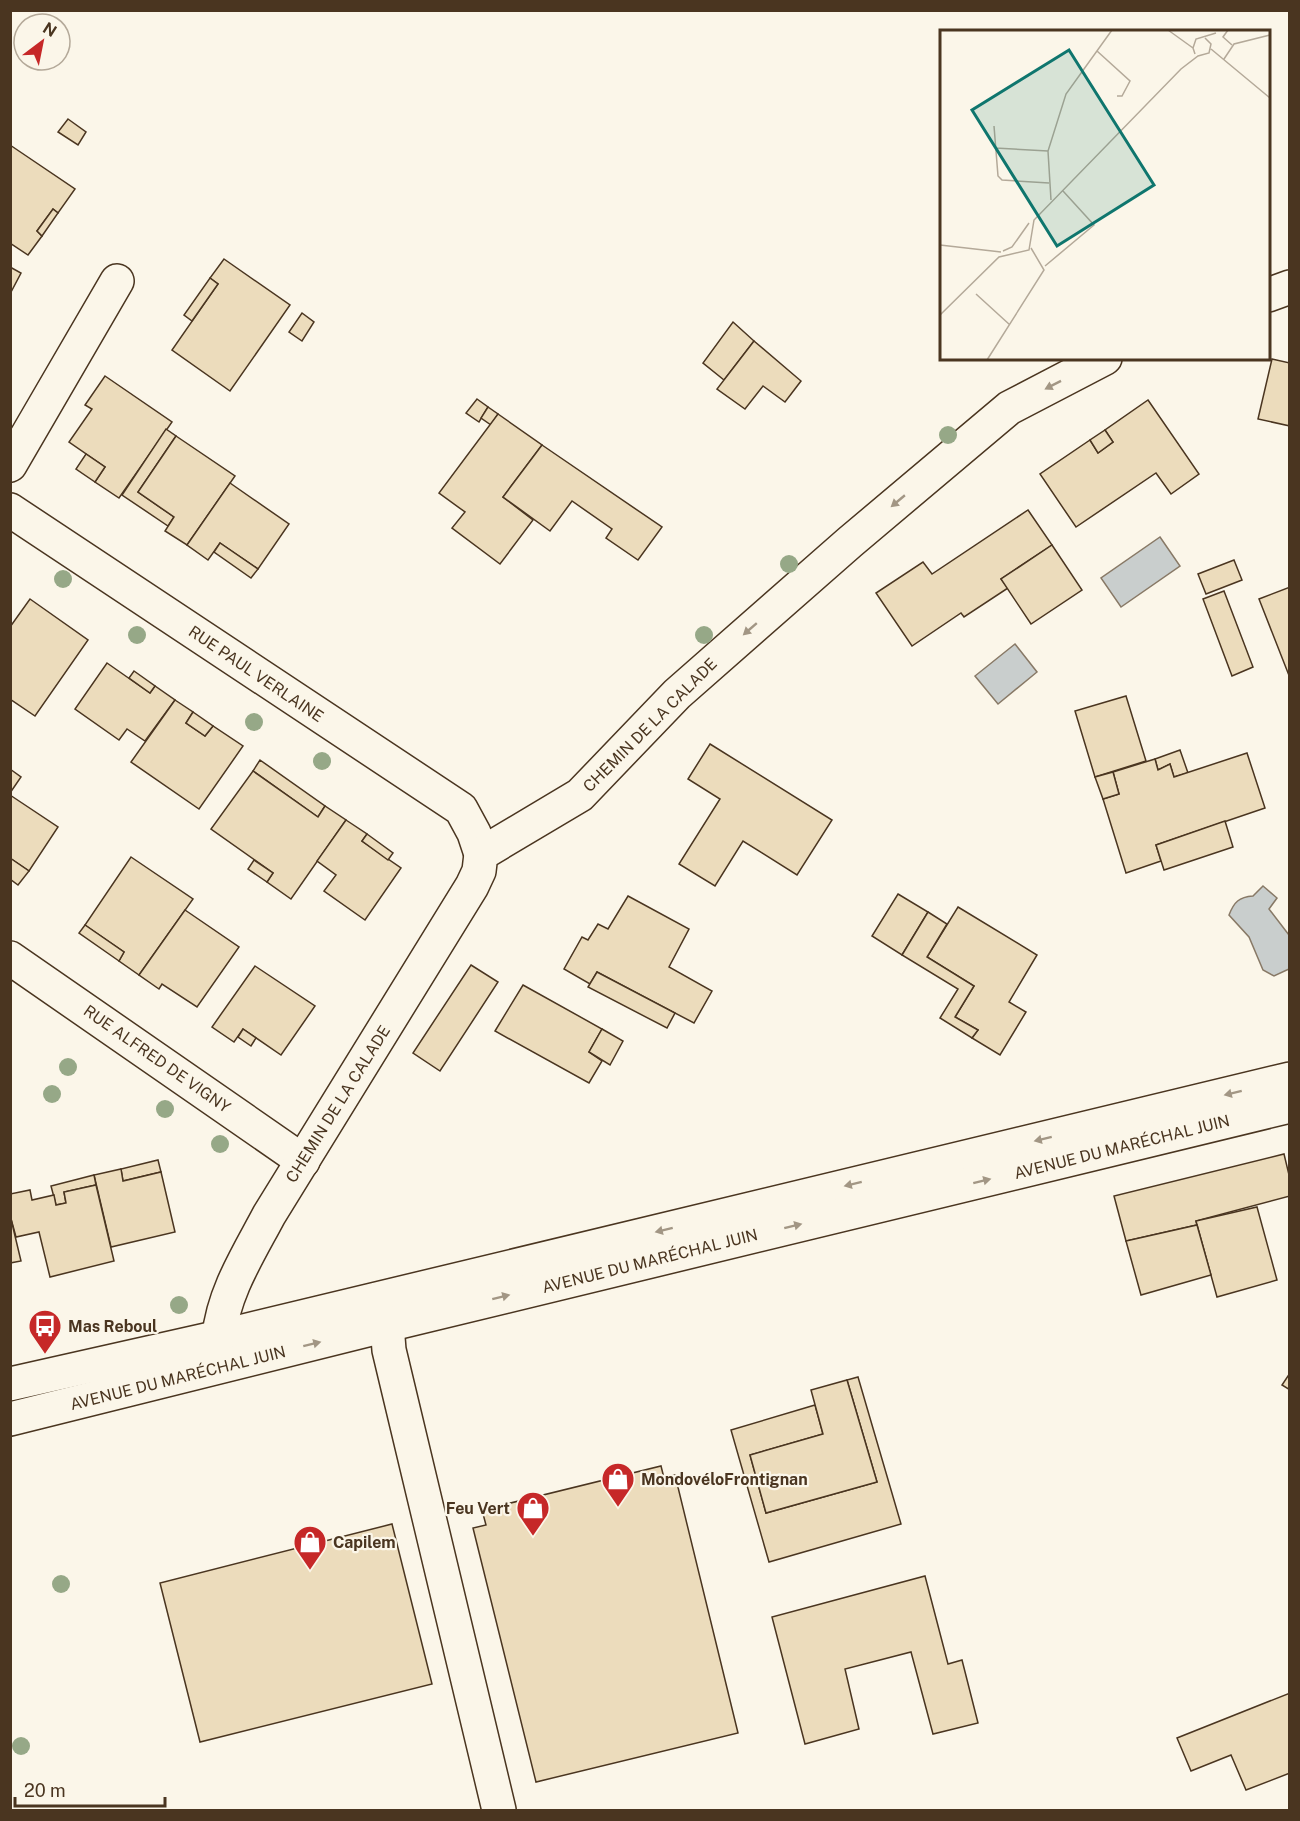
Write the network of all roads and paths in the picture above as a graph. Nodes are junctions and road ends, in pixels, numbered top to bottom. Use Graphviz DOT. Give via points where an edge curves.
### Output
graph roads {
  1 [pos="117,280"];
  2 [pos="1290,287"];
  3 [pos="1270,295"];
  4 [pos="1101,360"];
  5 [pos="10,465"];
  6 [pos="10,510"];
  7 [pos="482,854"];
  8 [pos="10,958"];
  9 [pos="1290,1079"];
  10 [pos="1290,1106"];
  11 [pos="303,1161"];
  12 [pos="387,1325"];
  13 [pos="219,1337"];
  14 [pos="10,1384"];
  15 [pos="10,1419"];
  16 [pos="499,1810"];
  1 -- 5 [label="street"];
  2 -- 3 [label="street"];
  4 -- 7 [label="street, CHEMIN DE LA CALADE, one-way" via="1010,408 677,694 580,795"];
  6 -- 7 [label="street, RUE PAUL VERLAINE" via="460,809"];
  7 -- 11 [label="street, CHEMIN DE LA CALADE" via="472,886"];
  8 -- 11 [label="street, RUE ALFRED DE VIGNY"];
  9 -- 13 [label="street, AVENUE DU MARÉCHAL JUIN, one-way"];
  12 -- 10 [label="street, AVENUE DU MARÉCHAL JUIN, one-way"];
  11 -- 13 [label="street, CHEMIN DE LA CALADE" via="239,1272 221,1319"];
  15 -- 12 [label="street, AVENUE DU MARÉCHAL JUIN, one-way"];
  12 -- 16 [label="street" via="389,1350"];
  13 -- 14 [label="street, AVENUE DU MARÉCHAL JUIN"];
}
